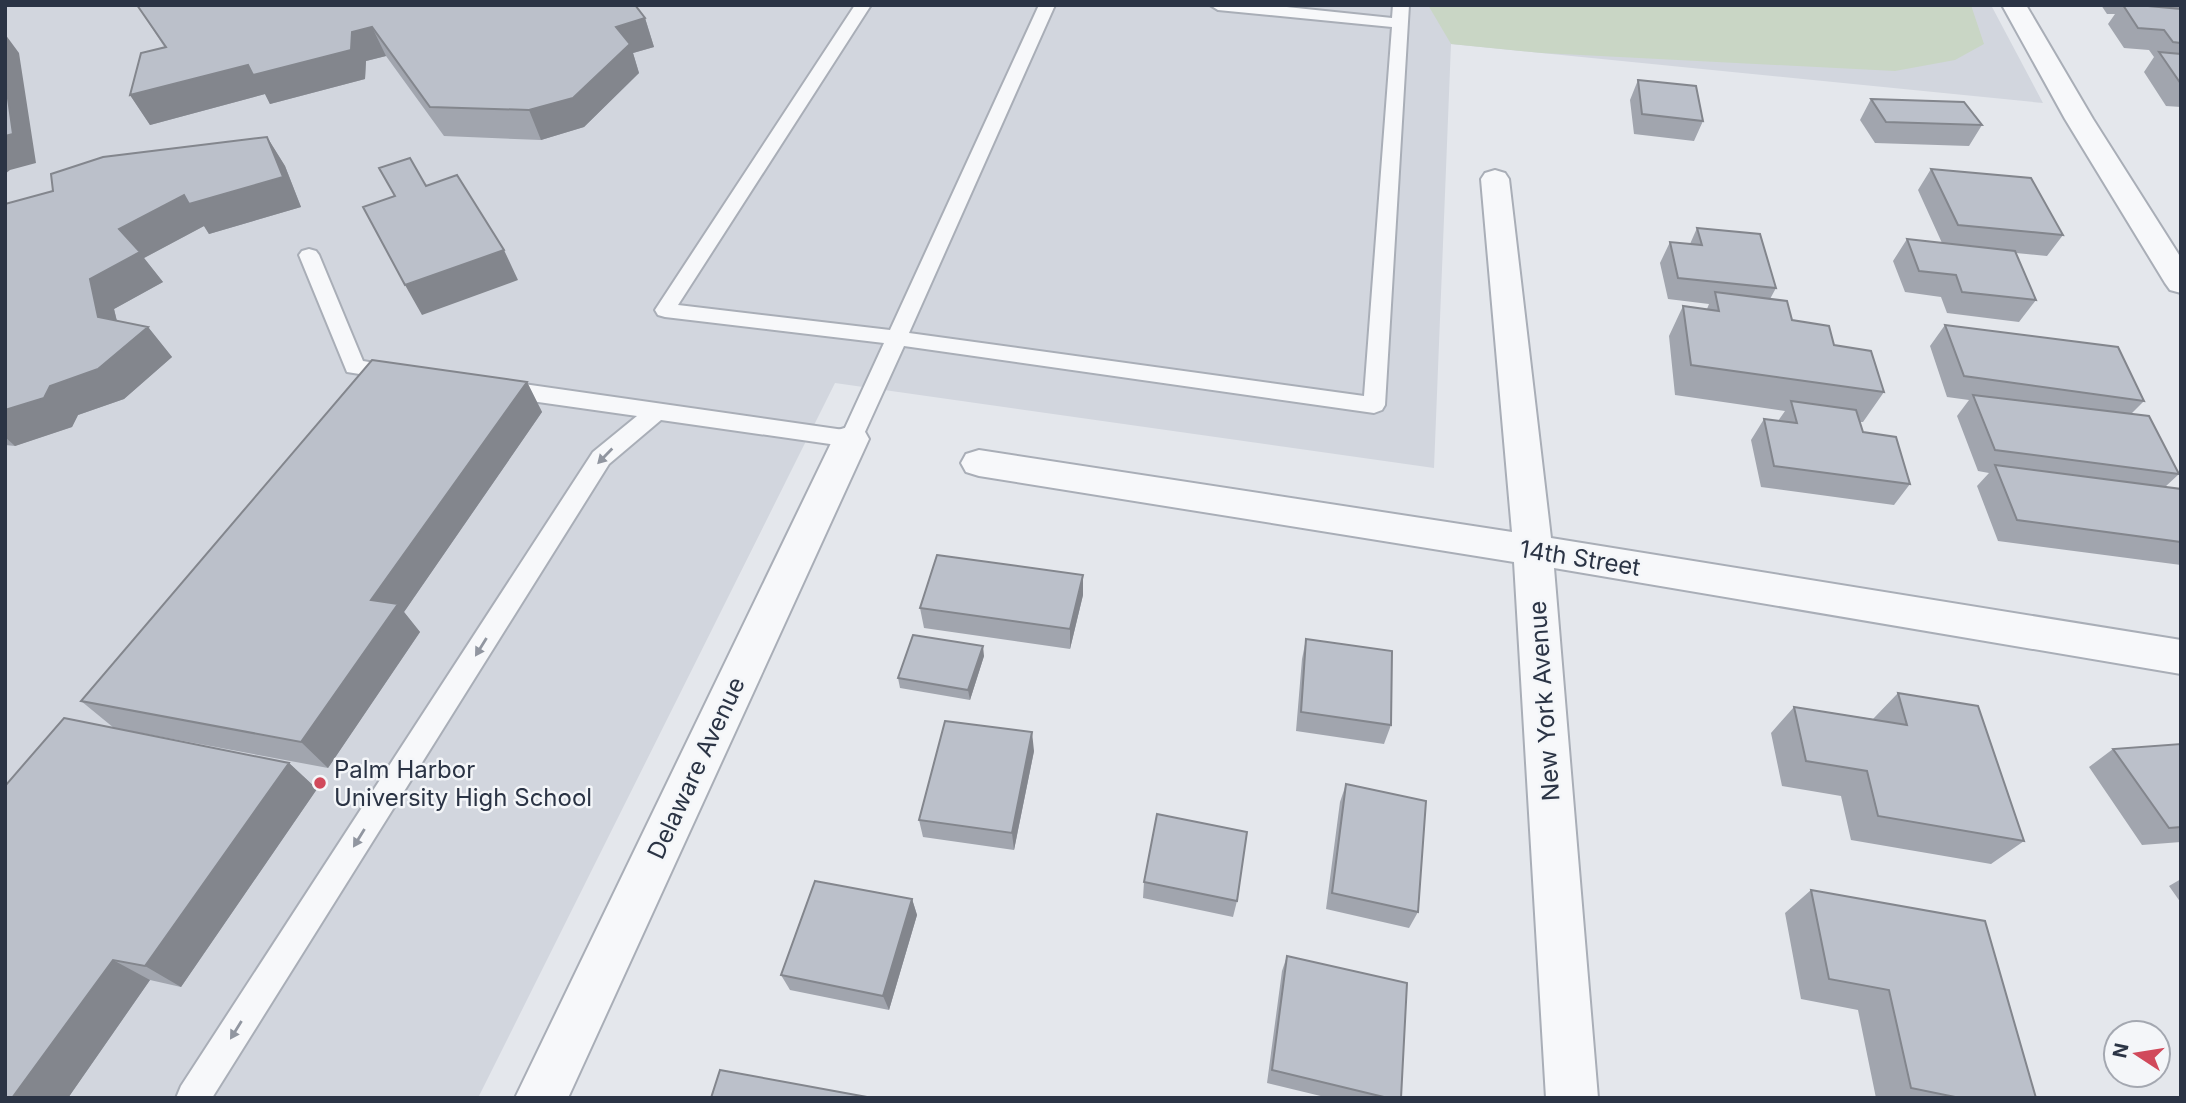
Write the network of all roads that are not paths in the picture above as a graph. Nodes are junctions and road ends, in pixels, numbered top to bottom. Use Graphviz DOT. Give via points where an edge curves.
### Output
graph roads {
  1 [pos="863,5"];
  2 [pos="1047,5"];
  3 [pos="1218,5"];
  4 [pos="2014,5"];
  5 [pos="1401,14"];
  6 [pos="1495,179"];
  7 [pos="309,255"];
  8 [pos="2181,283"];
  9 [pos="896,338"];
  10 [pos="414,376"];
  11 [pos="483,386"];
  12 [pos="656,412"];
  13 [pos="851,439"];
  14 [pos="979,463"];
  15 [pos="1533,550"];
  16 [pos="2181,657"];
  17 [pos="194,1098"];
  18 [pos="541,1098"];
  19 [pos="1573,1098"];
  1 -- 9 [label="lane" via="665,310"];
  2 -- 9 [label="lane"];
  3 -- 5 [label="lane"];
  4 -- 8 [label="street"];
  5 -- 9 [label="lane" via="1374,405"];
  6 -- 15 [label="street, New York Avenue"];
  7 -- 10 [label="lane" via="355,367"];
  9 -- 13 [label="lane"];
  11 -- 12 [label="lane"];
  12 -- 13 [label="lane"];
  12 -- 17 [label="lane, one-way" via="601,458"];
  13 -- 18 [label="street, Delaware Avenue"];
  14 -- 15 [label="street, 14th Street"];
  15 -- 16 [label="street, 14th Street"];
  15 -- 19 [label="street, New York Avenue"];
}
